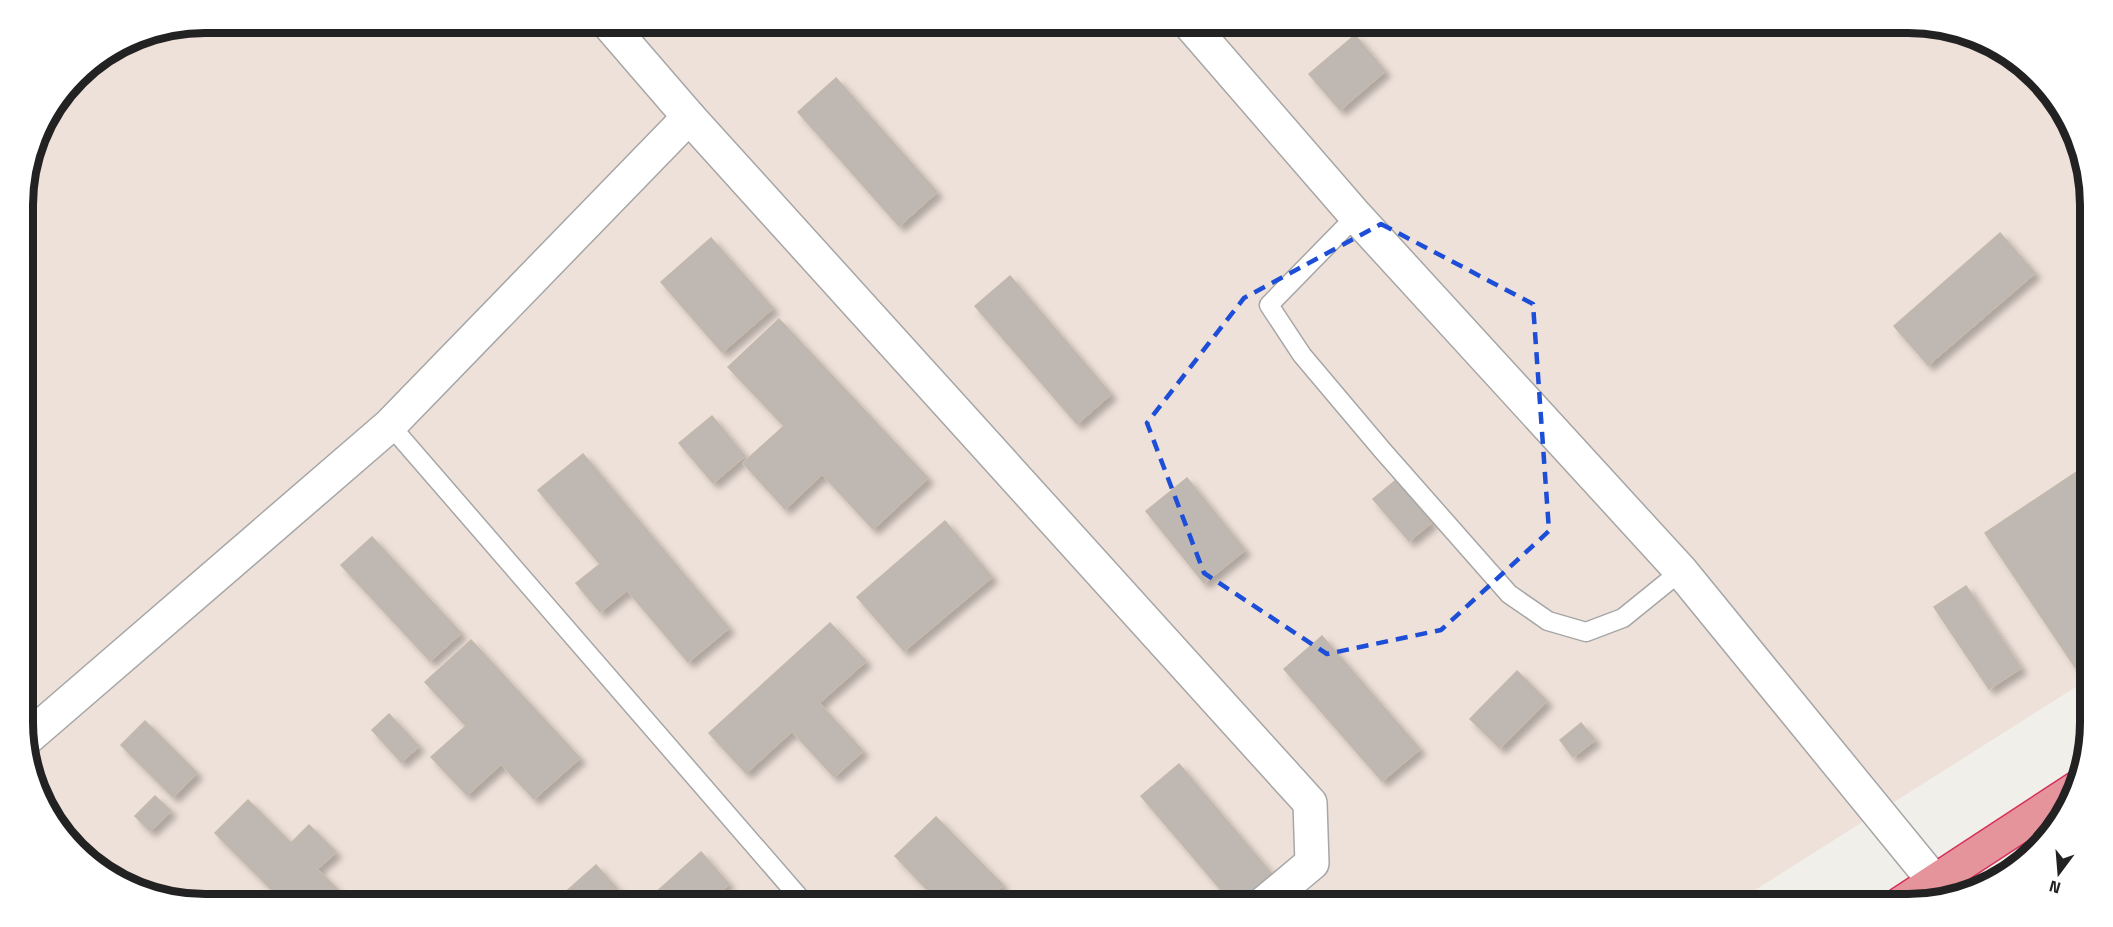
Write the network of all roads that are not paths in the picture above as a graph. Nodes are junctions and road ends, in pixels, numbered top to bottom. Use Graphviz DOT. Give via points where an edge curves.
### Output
graph roads {
  1 [pos="616,33"];
  2 [pos="1198,33"];
  3 [pos="689,117"];
  4 [pos="1356,216"];
  5 [pos="390,425"];
  6 [pos="1681,571"];
  7 [pos="33,733"];
  8 [pos="2062,798"];
  9 [pos="1935,882"];
  10 [pos="796,894"];
  11 [pos="1275,894"];
  12 [pos="1916,894"];
  1 -- 3 [label="street"];
  2 -- 4 [label="street"];
  3 -- 5 [label="street"];
  3 -- 11 [label="street" via="1310,803 1312,862"];
  4 -- 6 [label="street"];
  4 -- 6 [label="lane" via="1269,305 1302,355 1509,594 1548,621 1586,632 1623,618"];
  5 -- 7 [label="street"];
  5 -- 10 [label="lane"];
  6 -- 9 [label="street"];
  8 -- 9 [label="highway"];
  9 -- 12 [label="highway"];
}
